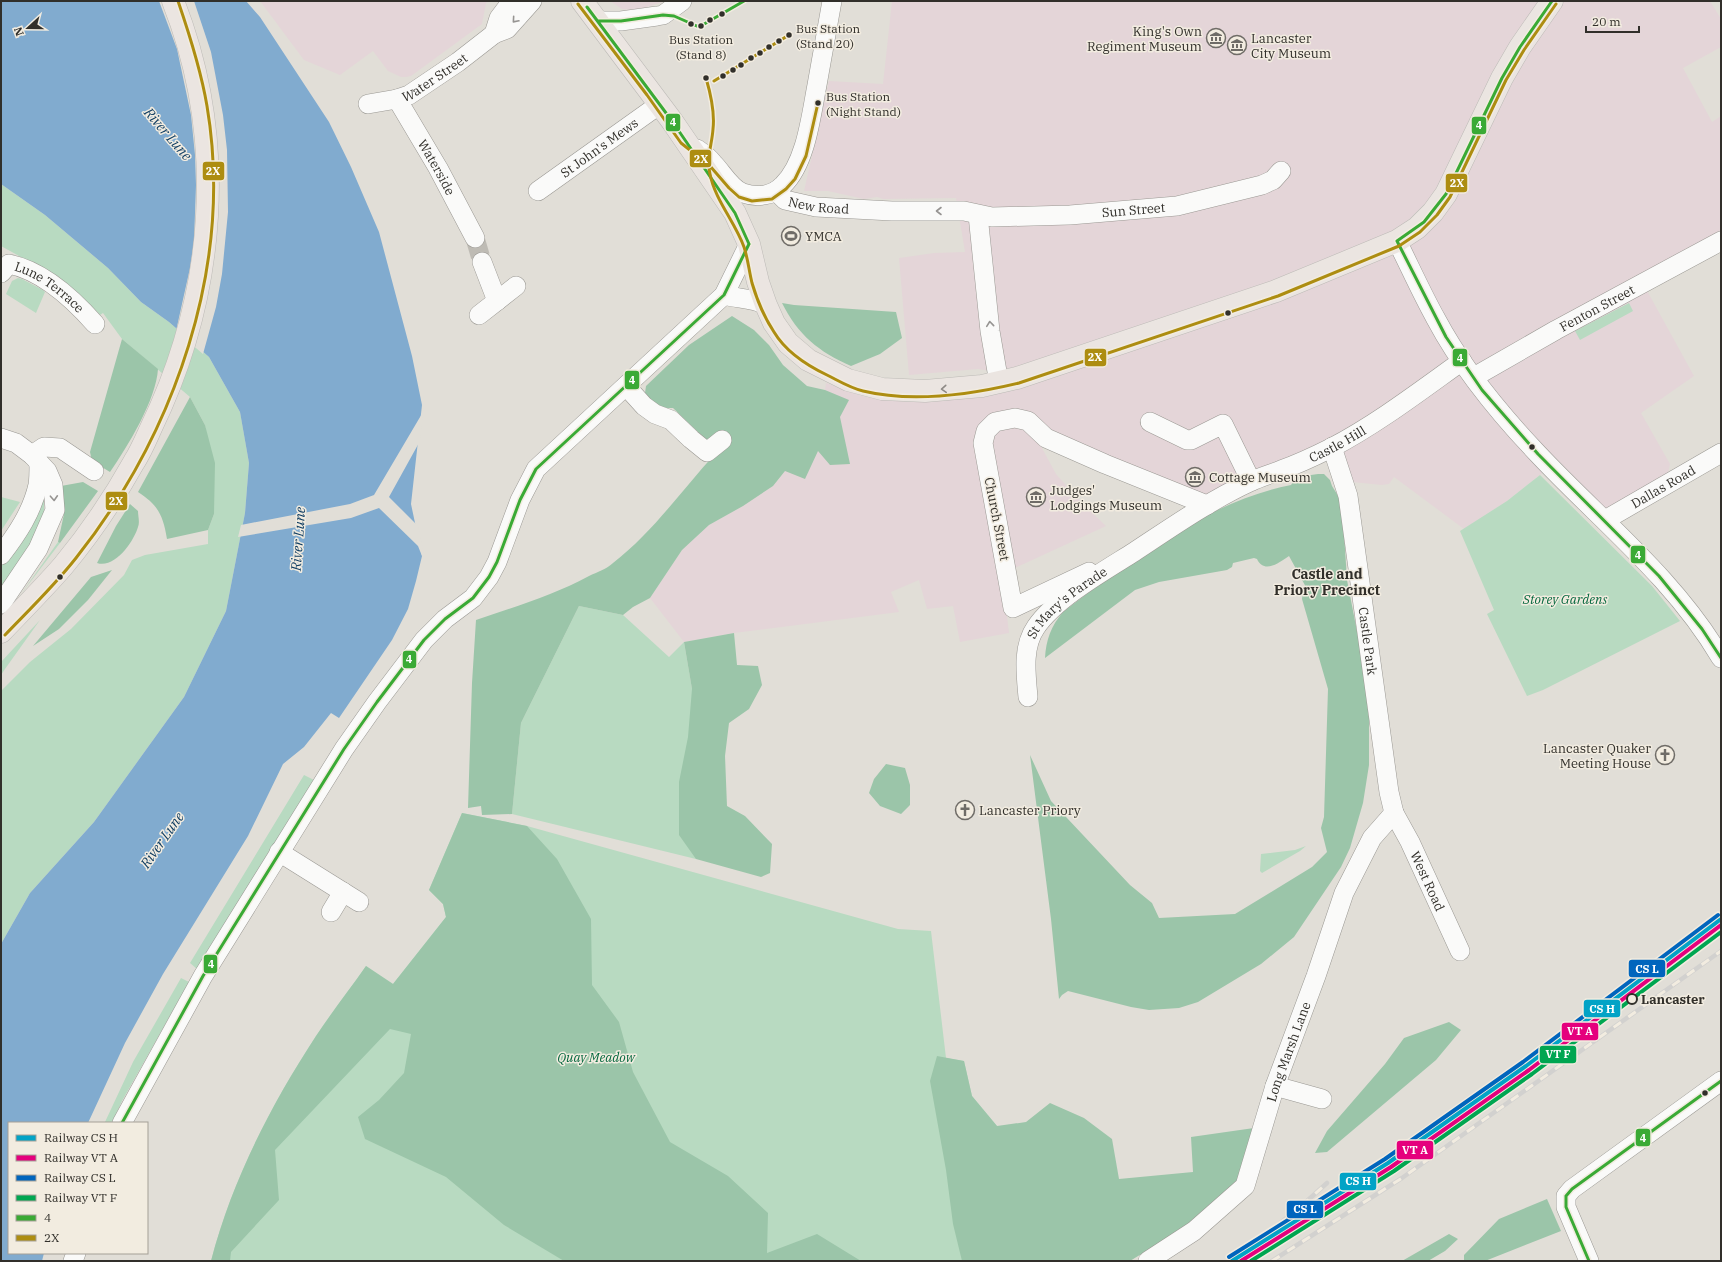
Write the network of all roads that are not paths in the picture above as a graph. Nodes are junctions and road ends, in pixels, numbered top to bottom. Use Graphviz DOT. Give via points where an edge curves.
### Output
graph roads {
  1 [pos="173,1"];
  2 [pos="512,1"];
  3 [pos="532,1"];
  4 [pos="682,1"];
  5 [pos="832,1"];
  6 [pos="1552,1"];
  7 [pos="588,8"];
  8 [pos="494,34"];
  9 [pos="397,99"];
  10 [pos="368,104"];
  11 [pos="660,104"];
  12 [pos="685,140"];
  13 [pos="1281,171"];
  14 [pos="538,191"];
  15 [pos="776,191"];
  16 [pos="978,215"];
  17 [pos="475,238"];
  18 [pos="1397,240"];
  19 [pos="1721,241"];
  20 [pos="749,244"];
  21 [pos="482,262"];
  22 [pos="1,273"];
  23 [pos="516,286"];
  24 [pos="724,295"];
  25 [pos="496,301"];
  26 [pos="766,305"];
  27 [pos="479,315"];
  28 [pos="96,324"];
  29 [pos="1462,361"];
  30 [pos="1474,377"];
  31 [pos="999,383"];
  32 [pos="626,386"];
  33 [pos="1150,422"];
  34 [pos="1,438"];
  35 [pos="722,440"];
  36 [pos="1332,448"];
  37 [pos="1721,452"];
  38 [pos="36,459"];
  39 [pos="94,470"];
  40 [pos="1251,481"];
  41 [pos="1207,505"];
  42 [pos="1605,520"];
  43 [pos="1,555"];
  44 [pos="1113,564"];
  45 [pos="1,604"];
  46 [pos="1013,608"];
  47 [pos="1,632"];
  48 [pos="1721,658"];
  49 [pos="1028,697"];
  50 [pos="1394,813"];
  51 [pos="279,852"];
  52 [pos="331,912"];
  53 [pos="1460,951"];
  54 [pos="1721,1082"];
  55 [pos="1275,1086"];
  56 [pos="1322,1099"];
  57 [pos="123,1122"];
  58 [pos="1148,1261"];
  59 [pos="1589,1261"];
  1 -- 47 [label="main road" via="192,57 206,137 207,214 203,260 182,354 135,462 63,565"];
  2 -- 8 [label="street" via="499,18"];
  3 -- 8 [label="street, Water Street, one-way" via="508,29"];
  4 -- 7 [label="street" via="663,15 621,21"];
  5 -- 15 [label="street" via="814,102 801,154 791,176"];
  6 -- 18 [label="main road" via="1502,78 1446,194 1424,222"];
  7 -- 11 [label="main road"];
  8 -- 9 [label="street, Water Street" via="420,88"];
  9 -- 10 [label="street, Water Street"];
  9 -- 17 [label="street, Waterside"];
  11 -- 12 [label="main road"];
  11 -- 14 [label="street, St John's Mews"];
  12 -- 15 [label="street, New Road" via="712,162 741,192 759,196"];
  12 -- 20 [label="main road" via="735,213"];
  13 -- 16 [label="street, Sun Street" via="1273,180 1262,185 1177,206 1070,215"];
  16 -- 15 [label="street, New Road, one-way" via="964,211 892,211 816,206 785,200"];
  31 -- 16 [label="street, one-way" via="991,337"];
  18 -- 29 [label="street" via="1436,320"];
  18 -- 31 [label="main road" via="1276,292"];
  19 -- 30 [label="street, Fenton Street"];
  20 -- 24 [label="street"];
  20 -- 26 [label="main road"];
  21 -- 25 [label="street"];
  22 -- 28 [label="street, Lune Terrace" via="9,264 26,269 74,300"];
  23 -- 25 [label="street"];
  24 -- 26 [label="street" via="755,299"];
  24 -- 32 [label="street"];
  25 -- 27 [label="street"];
  31 -- 26 [label="main road, one-way" via="904,391 882,390 848,380 808,360 788,343 774,323"];
  29 -- 30 [label="street"];
  29 -- 36 [label="street, Castle Hill" via="1370,425"];
  30 -- 42 [label="street" via="1538,454"];
  32 -- 35 [label="street" via="644,406 654,414 671,420 708,452"];
  32 -- 51 [label="street" via="536,469 520,500 489,577 473,598 445,619 424,640 376,702"];
  33 -- 40 [label="street" via="1187,440 1223,424"];
  34 -- 38 [label="street" via="16,443"];
  36 -- 40 [label="street, Castle Hill"];
  36 -- 50 [label="street, Castle Park" via="1348,496"];
  37 -- 42 [label="street, Dallas Road"];
  38 -- 39 [label="street" via="44,447 60,448"];
  38 -- 43 [label="street" via="38,485 31,506 21,528"];
  38 -- 45 [label="street, one-way" via="47,471 53,485 55,510 38,549"];
  40 -- 41 [label="street, Castle Hill"];
  41 -- 44 [label="street, St Mary's Parade"];
  41 -- 46 [label="street, Church Street" via="1046,438 1028,421 1015,418 995,422 986,431 983,443"];
  42 -- 48 [label="street" via="1682,601"];
  44 -- 46 [label="street, St Mary's Parade" via="1083,574"];
  44 -- 49 [label="street, St Mary's Parade" via="1046,613 1035,628 1027,646"];
  50 -- 53 [label="street, West Road"];
  50 -- 55 [label="street, Long Marsh Lane" via="1372,838 1344,894"];
  51 -- 52 [label="street" via="351,897"];
  51 -- 57 [label="street" via="203,976"];
  54 -- 59 [label="street" via="1578,1184 1566,1196 1566,1207"];
  55 -- 56 [label="street"];
  55 -- 58 [label="street, Long Marsh Lane" via="1245,1186 1194,1231"];
}
